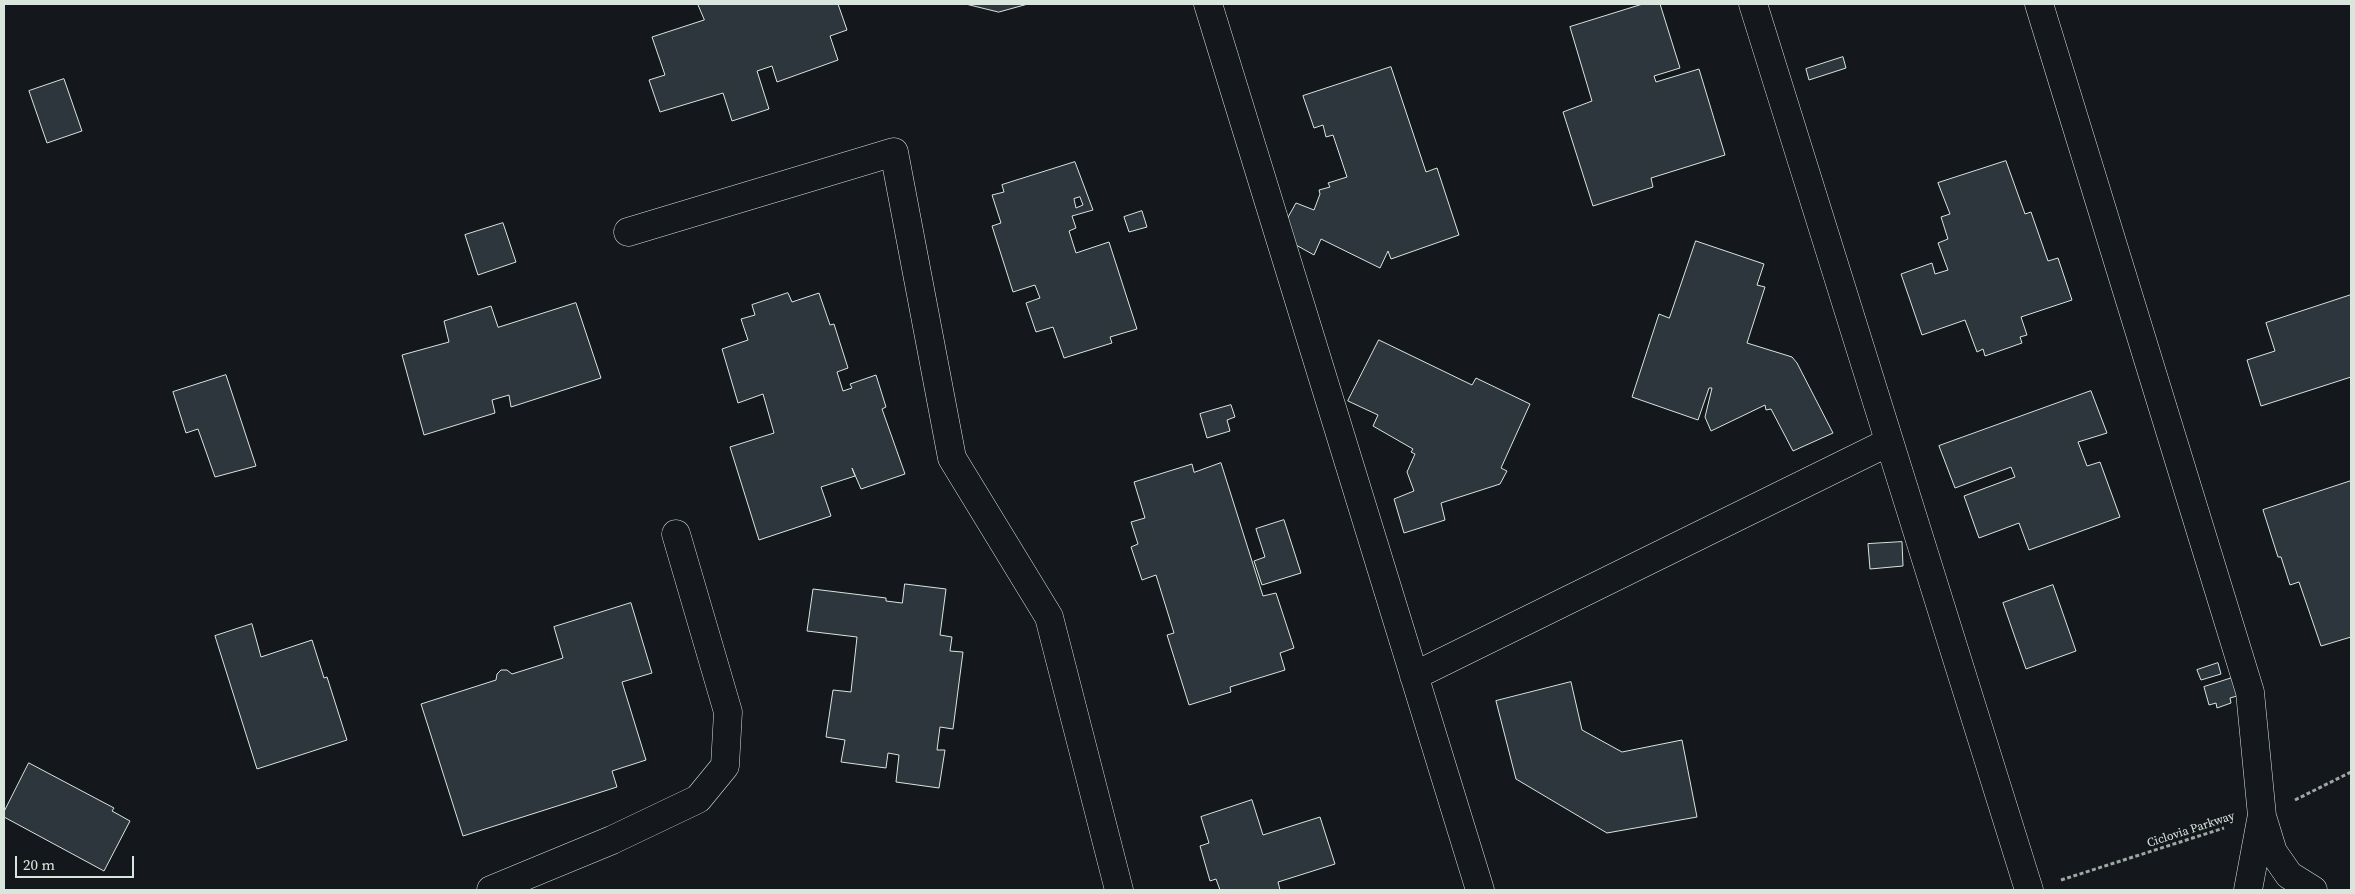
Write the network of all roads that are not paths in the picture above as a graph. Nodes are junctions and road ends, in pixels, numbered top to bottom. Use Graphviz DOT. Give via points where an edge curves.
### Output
graph roads {
  1 [pos="1208,4"];
  2 [pos="1753,4"];
  3 [pos="2039,4"];
  4 [pos="628,232"];
  5 [pos="1889,442"];
  6 [pos="676,534"];
  7 [pos="1414,676"];
  8 [pos="2262,816"];
  9 [pos="491,890"];
  10 [pos="1120,890"];
  11 [pos="1480,890"];
  12 [pos="2029,890"];
  13 [pos="2248,890"];
  14 [pos="2313,890"];
  1 -- 7 [label="street"];
  2 -- 5 [label="street"];
  3 -- 8 [label="street" via="2250,692"];
  4 -- 10 [label="street" via="894,152 952,458 1049,617"];
  5 -- 7 [label="street"];
  5 -- 12 [label="street"];
  6 -- 9 [label="street" via="728,712 725,766 698,800"];
  7 -- 11 [label="street"];
  8 -- 13 [label="street"];
  8 -- 14 [label="street" via="2273,852 2289,874"];
}
